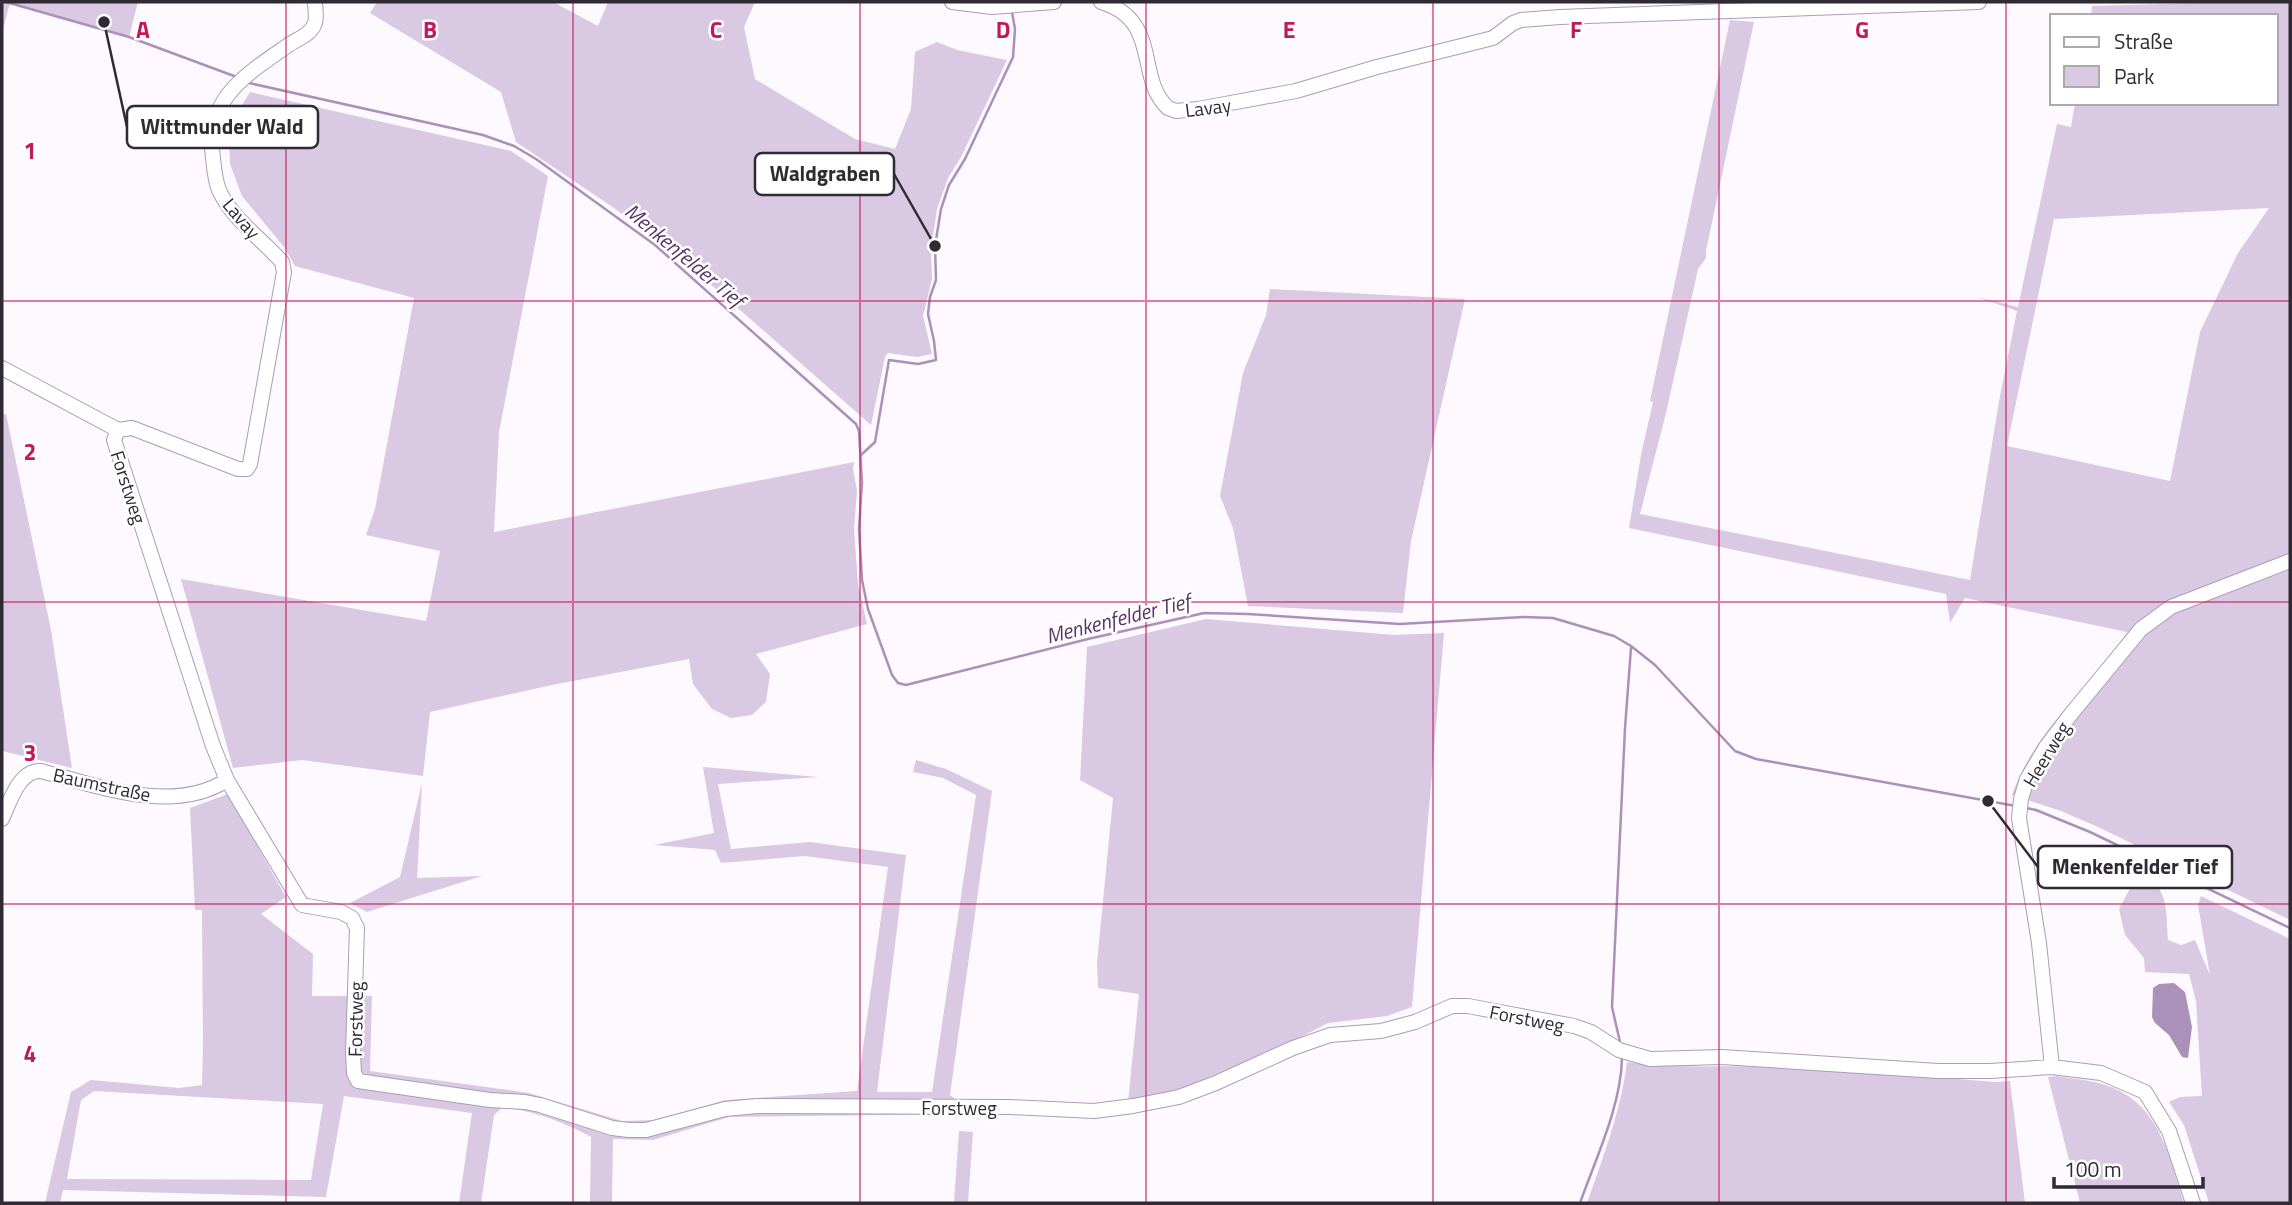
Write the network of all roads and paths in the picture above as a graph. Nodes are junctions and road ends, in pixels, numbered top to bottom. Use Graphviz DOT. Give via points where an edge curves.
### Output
graph roads {
  1 [pos="315,2"];
  2 [pos="952,2"];
  3 [pos="1054,2"];
  4 [pos="1101,2"];
  5 [pos="1979,2"];
  6 [pos="2,368"];
  7 [pos="118,430"];
  8 [pos="247,469"];
  9 [pos="2290,561"];
  10 [pos="227,780"];
  11 [pos="2,819"];
  12 [pos="2052,1067"];
  13 [pos="2193,1203"];
  1 -- 8 [label="street, Lavay" via="315,23 307,35 241,79 223,100 211,127 219,189 234,214 282,262 285,272"];
  2 -- 3 [label="street" via="992,7"];
  4 -- 5 [label="street, Lavay" via="1116,6 1134,22 1157,95 1176,111 1296,91 1493,38 1513,23 1532,19"];
  6 -- 7 [label="street, Forstweg"];
  7 -- 8 [label="street, Forstweg" via="132,428"];
  7 -- 10 [label="street, Forstweg" via="114,440"];
  9 -- 12 [label="street, Heerweg" via="2171,607 2141,629 2071,714 2027,779 2019,818"];
  10 -- 11 [label="street, Baumstraße" via="203,791 160,797 33,771 25,775"];
  10 -- 12 [label="street, Forstweg" via="302,905 341,912 352,918 357,929 353,1054 358,1080 540,1105 611,1128 646,1130 725,1109 757,1106 1094,1111 1133,1106 1179,1097 1331,1035 1381,1031 1452,1006 1574,1026 1650,1059 1746,1058 1938,1071"];
  12 -- 13 [label="street, Forstweg" via="2101,1073 2145,1093 2169,1131"];
}
